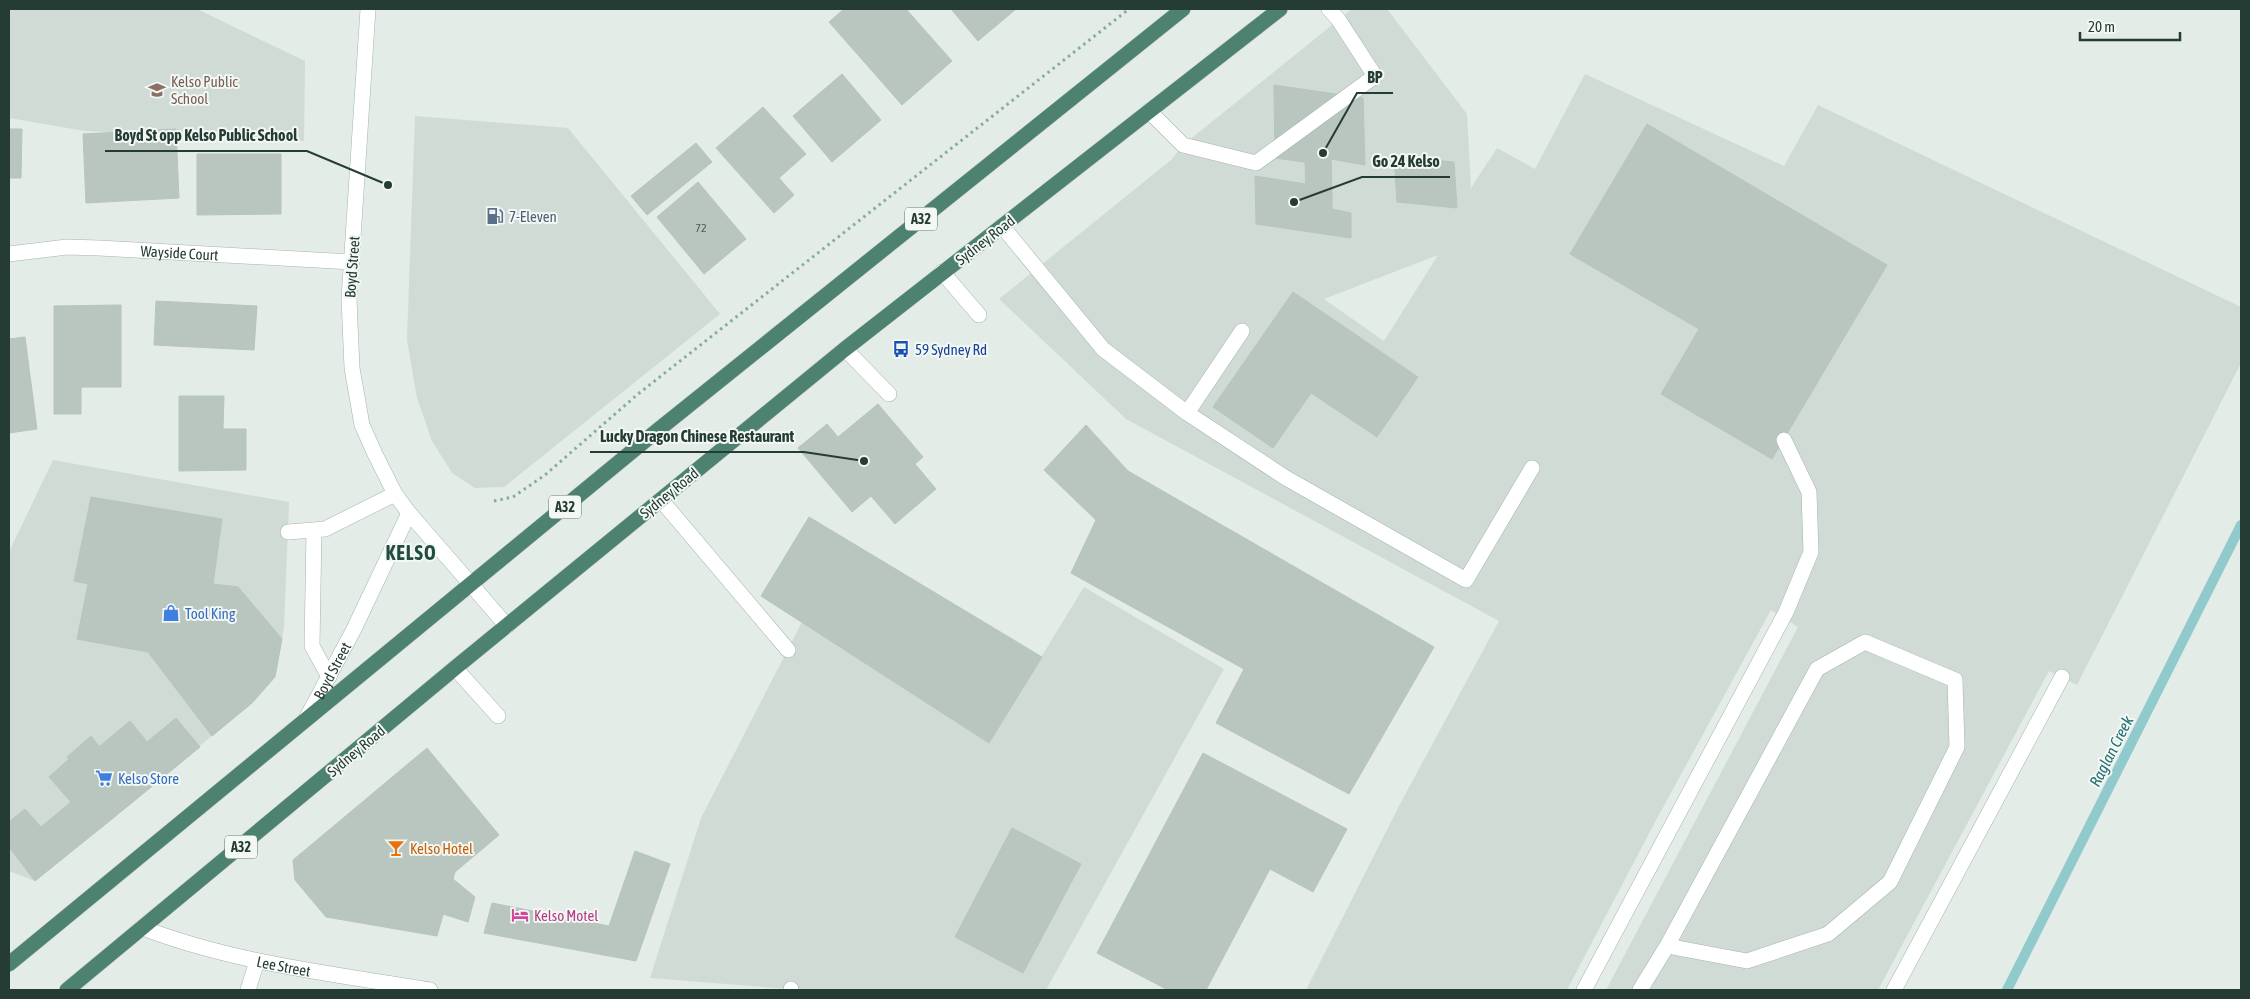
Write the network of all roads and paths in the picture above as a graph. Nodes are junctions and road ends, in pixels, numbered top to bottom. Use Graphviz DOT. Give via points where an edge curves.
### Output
graph roads {
  1 [pos="368,9"];
  2 [pos="1129,9"];
  3 [pos="1183,9"];
  4 [pos="1280,9"];
  5 [pos="1329,9"];
  6 [pos="1149,111"];
  7 [pos="1002,226"];
  8 [pos="9,254"];
  9 [pos="352,262"];
  10 [pos="942,272"];
  11 [pos="979,314"];
  12 [pos="1242,331"];
  13 [pos="845,349"];
  14 [pos="889,394"];
  15 [pos="1187,413"];
  16 [pos="1784,440"];
  17 [pos="1532,468"];
  18 [pos="395,494"];
  19 [pos="494,500"];
  20 [pos="661,500"];
  21 [pos="409,513"];
  22 [pos="314,530"];
  23 [pos="288,532"];
  24 [pos="470,584"];
  25 [pos="507,626"];
  26 [pos="788,650"];
  27 [pos="456,668"];
  28 [pos="329,677"];
  29 [pos="2062,677"];
  30 [pos="498,716"];
  31 [pos="306,719"];
  32 [pos="143,928"];
  33 [pos="1667,946"];
  34 [pos="257,961"];
  35 [pos="9,964"];
  36 [pos="68,990"];
  37 [pos="248,990"];
  38 [pos="430,990"];
  39 [pos="1584,990"];
  40 [pos="1640,990"];
  41 [pos="1894,990"];
  1 -- 9 [label="main road, Boyd Street"];
  2 -- 19 [label="path" via="638,394 545,475 513,497"];
  3 -- 24 [label="highway, A32"];
  4 -- 6 [label="highway, Sydney Road / A32"];
  5 -- 6 [label="main road" via="1375,76 1256,163 1183,145"];
  6 -- 7 [label="highway, Sydney Road / A32"];
  7 -- 10 [label="highway, Sydney Road / A32"];
  7 -- 15 [label="main road" via="1103,349"];
  8 -- 9 [label="main road, Wayside Court" via="67,247"];
  9 -- 18 [label="main road, Boyd Street" via="349,299 352,368 362,426"];
  10 -- 11 [label="main road"];
  10 -- 13 [label="highway, Sydney Road / A32"];
  12 -- 15 [label="main road"];
  13 -- 14 [label="main road"];
  13 -- 20 [label="highway, Sydney Road / A32"];
  15 -- 17 [label="main road" via="1286,478 1466,580"];
  16 -- 39 [label="main road" via="1809,492 1811,552 1786,612"];
  18 -- 21 [label="main road, Boyd Street"];
  18 -- 22 [label="main road" via="325,529"];
  20 -- 25 [label="highway, Sydney Road / A32"];
  20 -- 26 [label="main road"];
  21 -- 24 [label="main road, Boyd Street"];
  21 -- 28 [label="main road, Boyd Street"];
  22 -- 23 [label="main road"];
  22 -- 28 [label="main road" via="312,646"];
  24 -- 25 [label="main road, Boyd Street"];
  24 -- 31 [label="highway, A32"];
  25 -- 27 [label="highway, Sydney Road / A32"];
  27 -- 30 [label="main road"];
  27 -- 32 [label="highway, Sydney Road / A32"];
  28 -- 31 [label="main road, Boyd Street"];
  29 -- 41 [label="main road"];
  31 -- 35 [label="highway, A32"];
  32 -- 34 [label="main road, Lee Street" via="170,939"];
  32 -- 36 [label="highway, Sydney Road / A32"];
  33 -- 33 [label="main road" via="1817,669 1865,642 1955,680 1957,747 1890,882 1828,934 1747,961"];
  33 -- 40 [label="main road"];
  34 -- 37 [label="main road"];
  34 -- 38 [label="main road, Lee Street"];
}
